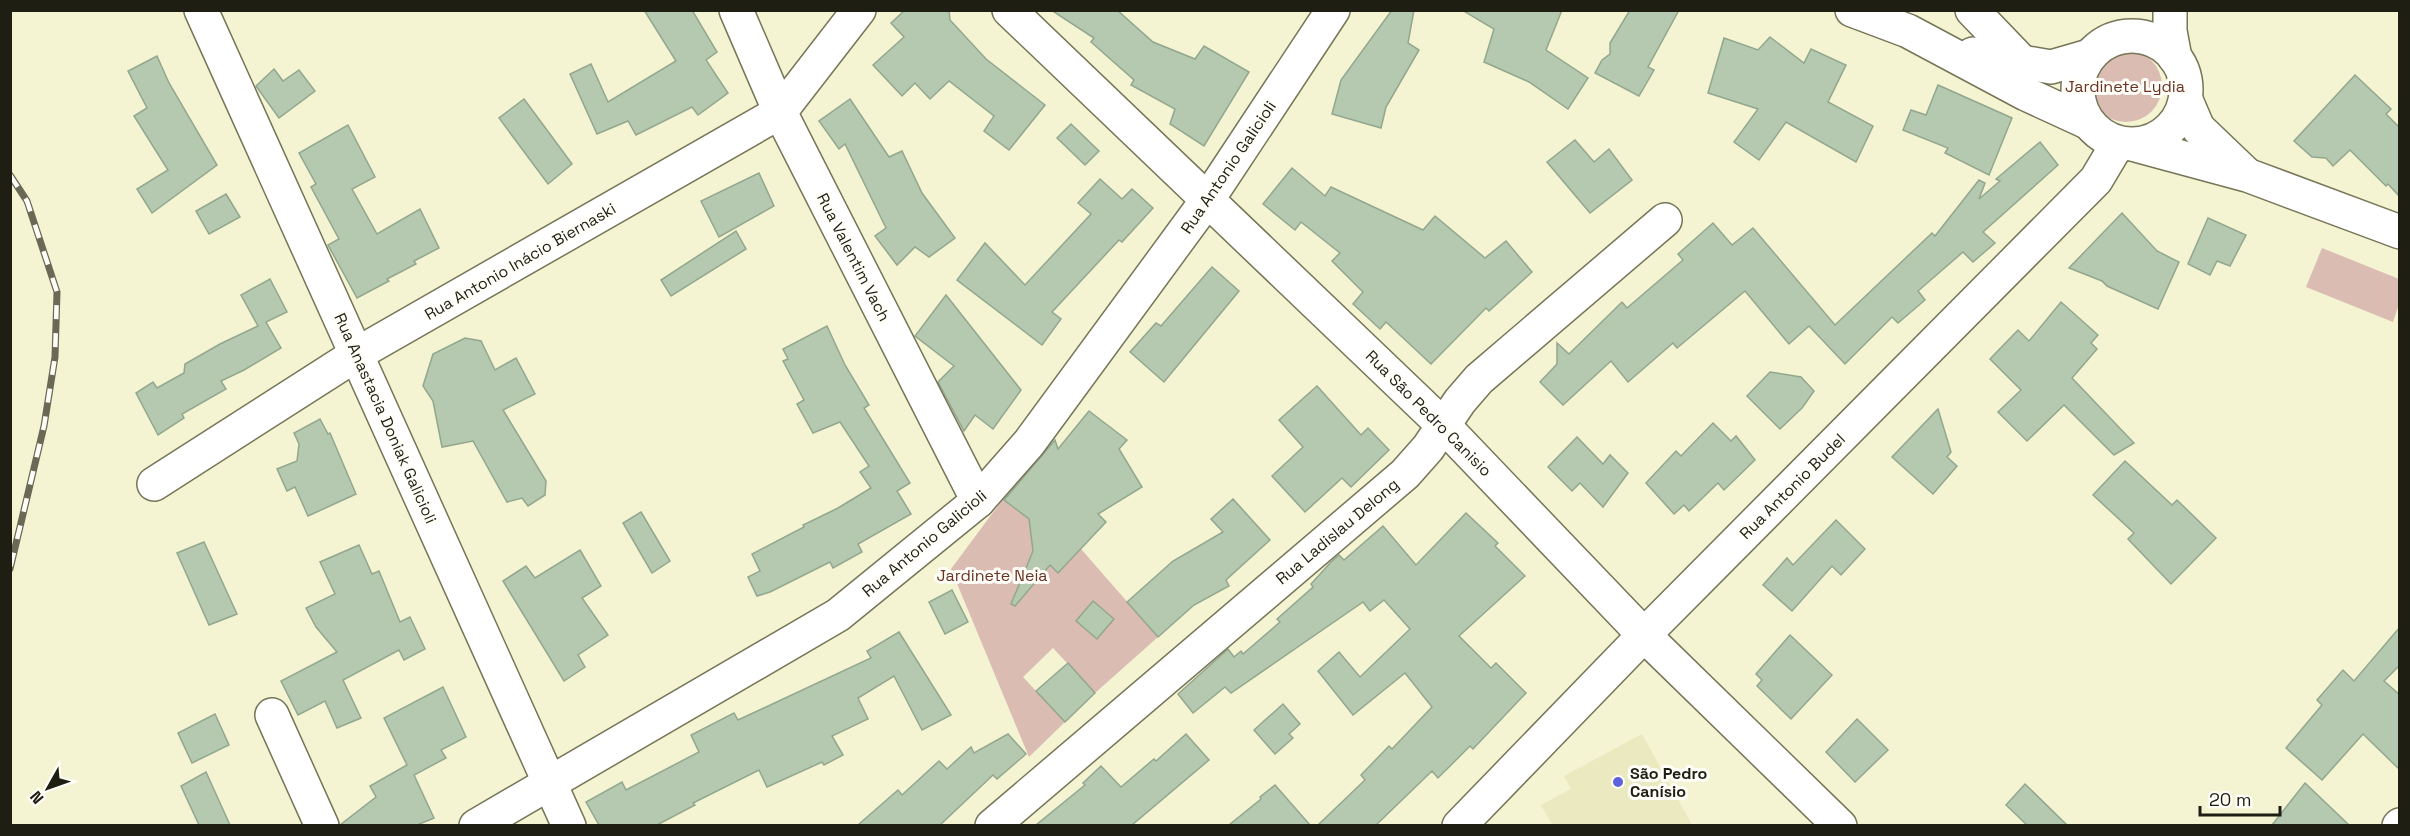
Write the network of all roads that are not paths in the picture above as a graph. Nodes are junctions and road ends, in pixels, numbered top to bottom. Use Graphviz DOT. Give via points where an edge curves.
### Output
graph roads {
  1 [pos="201,10"];
  2 [pos="736,10"];
  3 [pos="859,10"];
  4 [pos="1009,10"];
  5 [pos="1333,10"];
  6 [pos="1852,10"];
  7 [pos="1972,10"];
  8 [pos="2148,10"];
  9 [pos="2170,10"];
  10 [pos="1918,21"];
  11 [pos="1945,49"];
  12 [pos="2096,50"];
  13 [pos="2175,58"];
  14 [pos="2024,63"];
  15 [pos="2186,100"];
  16 [pos="780,112"];
  17 [pos="2089,123"];
  18 [pos="2127,144"];
  19 [pos="2247,175"];
  20 [pos="1208,199"];
  21 [pos="1665,220"];
  22 [pos="2400,232"];
  23 [pos="357,354"];
  24 [pos="1444,426"];
  25 [pos="154,484"];
  26 [pos="978,501"];
  27 [pos="1644,635"];
  28 [pos="272,715"];
  29 [pos="550,783"];
  30 [pos="322,825"];
  31 [pos="476,825"];
  32 [pos="569,825"];
  33 [pos="992,825"];
  34 [pos="1459,825"];
  35 [pos="1839,825"];
  1 -- 23 [label="street, Rua Anastacia Doniak Galicioli"];
  2 -- 16 [label="street, Rua Valentim Vach"];
  3 -- 16 [label="street, Rua Antonio Inácio Biernaski"];
  4 -- 20 [label="street, Rua São Pedro Canisio"];
  5 -- 20 [label="street, Rua Antonio Galicioli"];
  6 -- 10 [label="street"];
  7 -- 14 [label="street"];
  8 -- 12 [label="street"];
  9 -- 13 [label="street"];
  10 -- 11 [label="street"];
  11 -- 14 [label="street"];
  11 -- 17 [label="street" via="2026,94"];
  12 -- 13 [label="street" via="2119,37 2137,36 2154,40"];
  12 -- 14 [label="street" via="2051,67"];
  12 -- 17 [label="street" via="2080,72 2077,89 2080,107"];
  13 -- 15 [label="street" via="2186,82"];
  15 -- 18 [label="street" via="2169,131 2154,141"];
  15 -- 19 [label="street" via="2198,128"];
  16 -- 23 [label="street, Rua Antonio Inácio Biernaski"];
  16 -- 26 [label="street, Rua Valentim Vach"];
  17 -- 18 [label="street"];
  18 -- 19 [label="street"];
  18 -- 27 [label="street, Rua Antonio Budel" via="2096,180"];
  19 -- 22 [label="street"];
  20 -- 24 [label="street, Rua São Pedro Canisio"];
  20 -- 26 [label="street, Rua Antonio Galicioli" via="1029,443"];
  21 -- 24 [label="street, Rua Ladislau Delong" via="1479,379"];
  23 -- 25 [label="street, Rua Antonio Inácio Biernaski"];
  23 -- 29 [label="street, Rua Anastacia Doniak Galicioli"];
  24 -- 27 [label="street, Rua São Pedro Canisio"];
  24 -- 33 [label="street, Rua Ladislau Delong" via="1405,474"];
  26 -- 29 [label="street, Rua Antonio Galicioli" via="838,615"];
  27 -- 34 [label="street, Rua Antonio Budel"];
  27 -- 35 [label="street, Rua São Pedro Canisio"];
  28 -- 30 [label="street"];
  29 -- 31 [label="street, Rua Antonio Galicioli"];
  29 -- 32 [label="street, Rua Anastacia Doniak Galicioli"];
}
